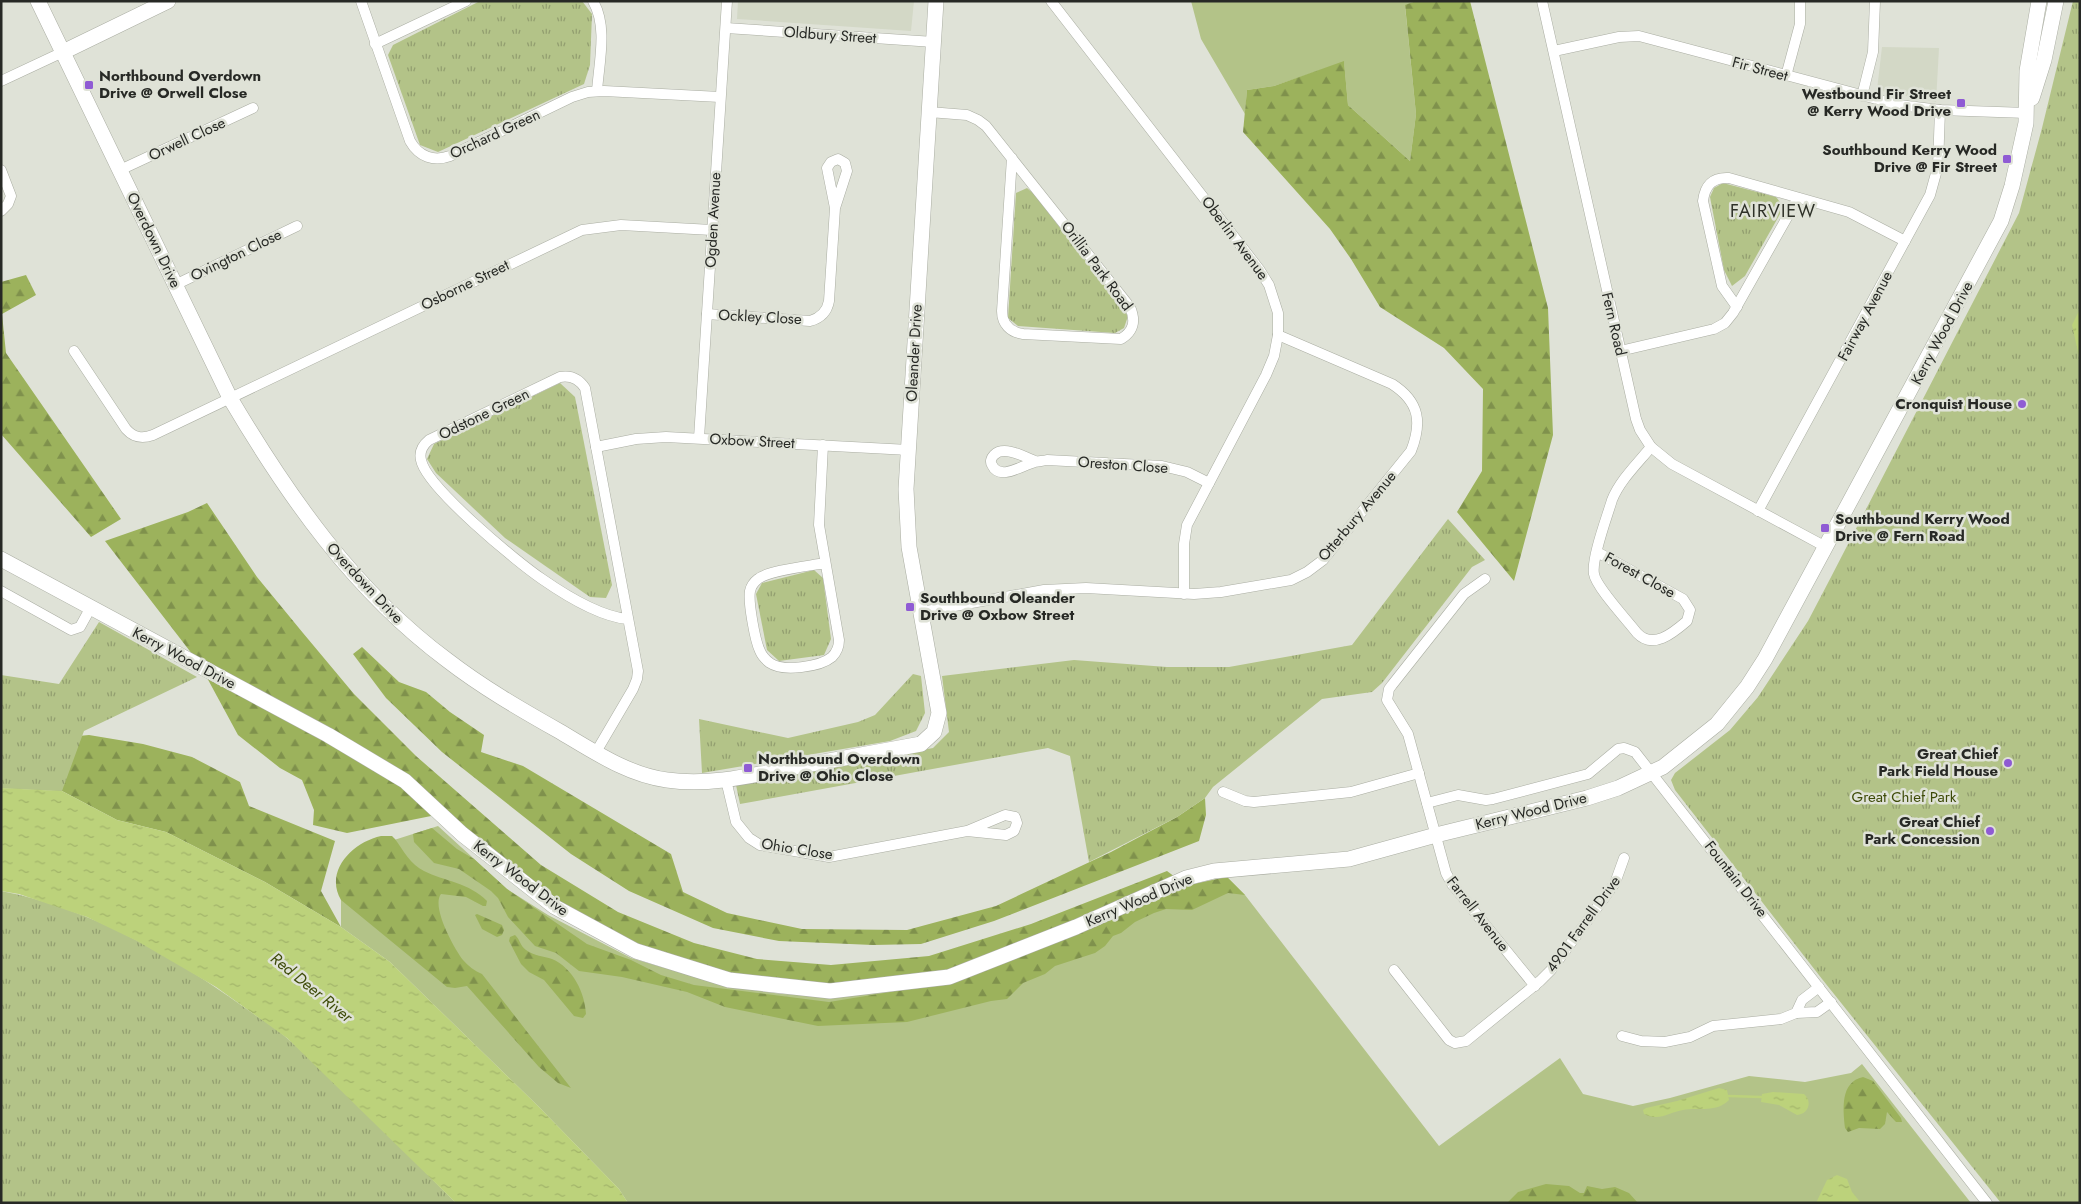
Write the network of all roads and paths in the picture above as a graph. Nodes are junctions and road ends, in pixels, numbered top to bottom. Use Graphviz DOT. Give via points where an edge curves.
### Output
graph roads {
  1 [pos="38,1"];
  2 [pos="168,1"];
  3 [pos="361,1"];
  4 [pos="466,1"];
  5 [pos="594,1"];
  6 [pos="727,1"];
  7 [pos="936,1"];
  8 [pos="1051,1"];
  9 [pos="1542,1"];
  10 [pos="1800,1"];
  11 [pos="1875,1"];
  12 [pos="2039,1"];
  13 [pos="2056,1"];
  14 [pos="726,28"];
  15 [pos="934,42"];
  16 [pos="375,44"];
  17 [pos="1554,51"];
  18 [pos="63,52"];
  19 [pos="1786,76"];
  20 [pos="1,81"];
  21 [pos="596,91"];
  22 [pos="1862,96"];
  23 [pos="720,97"];
  24 [pos="253,108"];
  25 [pos="1940,110"];
  26 [pos="929,112"];
  27 [pos="2027,113"];
  28 [pos="1012,158"];
  29 [pos="1,170"];
  30 [pos="120,170"];
  31 [pos="1798,198"];
  32 [pos="835,208"];
  33 [pos="1,211"];
  34 [pos="297,226"];
  35 [pos="712,230"];
  36 [pos="1905,241"];
  37 [pos="175,285"];
  38 [pos="1737,307"];
  39 [pos="707,314"];
  40 [pos="1278,335"];
  41 [pos="74,351"];
  42 [pos="1620,351"];
  43 [pos="230,398"];
  44 [pos="699,438"];
  45 [pos="823,445"];
  46 [pos="596,447"];
  47 [pos="1651,447"];
  48 [pos="908,450"];
  49 [pos="1035,462"];
  50 [pos="1209,483"];
  51 [pos="1758,511"];
  52 [pos="1826,547"];
  53 [pos="1597,552"];
  54 [pos="2,560"];
  55 [pos="825,563"];
  56 [pos="1485,579"];
  57 [pos="1,592"];
  58 [pos="1184,594"];
  59 [pos="91,607"];
  60 [pos="920,612"];
  61 [pos="627,619"];
  62 [pos="937,703"];
  63 [pos="596,752"];
  64 [pos="1419,773"];
  65 [pos="1653,773"];
  66 [pos="726,780"];
  67 [pos="1223,792"];
  68 [pos="1427,803"];
  69 [pos="967,831"];
  70 [pos="1436,835"];
  71 [pos="1624,858"];
  72 [pos="1394,970"];
  73 [pos="1535,986"];
  74 [pos="1819,987"];
  75 [pos="1830,1002"];
  76 [pos="1796,1013"];
  77 [pos="1622,1036"];
  78 [pos="1987,1203"];
  1 -- 18 [label="street, Overdown Drive"];
  2 -- 18 [label="street"];
  3 -- 16 [label="street, Orchard Green"];
  4 -- 16 [label="street"];
  5 -- 21 [label="street" via="601,29"];
  6 -- 14 [label="street, Ogden Avenue"];
  7 -- 15 [label="street, Oleander Drive"];
  8 -- 40 [label="street, Oberlin Avenue" via="1265,276 1278,313"];
  9 -- 17 [label="street, Fern Road"];
  10 -- 19 [label="street" via="1800,24"];
  11 -- 22 [label="street" via="1873,52"];
  12 -- 27 [label="street, Kerry Wood Drive" via="2028,71"];
  13 -- 27 [label="street, Kerry Wood Drive" via="2044,60"];
  14 -- 15 [label="street, Oldbury Street"];
  14 -- 23 [label="street, Ogden Avenue"];
  15 -- 26 [label="street, Oleander Drive"];
  16 -- 21 [label="street, Orchard Green" via="410,141 420,154 431,158 450,156 572,98"];
  17 -- 19 [label="street, Fir Street" via="1619,37 1640,36"];
  17 -- 42 [label="street, Fern Road"];
  18 -- 20 [label="street"];
  18 -- 30 [label="street, Overdown Drive"];
  19 -- 22 [label="street, Fir Street"];
  21 -- 23 [label="street, Orchard Green"];
  22 -- 25 [label="street, Fir Street"];
  23 -- 35 [label="street, Ogden Avenue"];
  24 -- 30 [label="street, Orwell Close"];
  25 -- 27 [label="street, Fir Street"];
  25 -- 36 [label="street, Fairway Avenue" via="1936,175 1930,195"];
  26 -- 28 [label="street, Orillia Park Road" via="961,114 978,120"];
  26 -- 48 [label="street, Oleander Drive"];
  27 -- 52 [label="street, Kerry Wood Drive" via="2012,186 2001,221"];
  28 -- 28 [label="street, Orillia Park Road" via="1002,311 1004,322 1014,332 1023,334 1121,339 1130,333 1133,326 1130,307"];
  29 -- 33 [label="street" via="11,196"];
  30 -- 37 [label="street, Overdown Drive"];
  31 -- 36 [label="street" via="1849,212"];
  31 -- 38 [label="street"];
  31 -- 38 [label="street" via="1726,178 1713,181 1706,189 1703,201 1721,282"];
  32 -- 39 [label="street, Ockley Close" via="829,301 821,316 810,320"];
  34 -- 37 [label="street, Ovington Close"];
  35 -- 39 [label="street, Ogden Avenue"];
  35 -- 43 [label="street, Osborne Street" via="621,225 582,230"];
  36 -- 51 [label="street, Fairway Avenue"];
  37 -- 43 [label="street, Overdown Drive"];
  38 -- 42 [label="street" via="1725,324 1714,329"];
  39 -- 44 [label="street, Ogden Avenue"];
  40 -- 50 [label="street, Oberlin Avenue" via="1268,370"];
  40 -- 58 [label="street, Otterbury Avenue" via="1400,389 1417,413 1419,427 1416,438 1411,451 1333,548 1307,572 1278,583"];
  41 -- 43 [label="street, Osborne Street" via="134,436 144,438 153,435"];
  42 -- 47 [label="street, Fern Road" via="1637,424"];
  43 -- 63 [label="street, Overdown Drive" via="303,512 376,598 459,669"];
  44 -- 45 [label="street, Oxbow Street"];
  44 -- 46 [label="street, Oxbow Street" via="650,438"];
  45 -- 48 [label="street, Oxbow Street"];
  45 -- 55 [label="street" via="819,525"];
  46 -- 61 [label="street, Odstone Green"];
  46 -- 61 [label="street, Odstone Green" via="585,388 576,379 566,376 429,440 422,448 421,456 426,472 449,499 520,563 543,580 605,614"];
  47 -- 51 [label="street, Fern Road" via="1672,464"];
  47 -- 53 [label="street, Forest Close" via="1614,495"];
  48 -- 60 [label="street, Oleander Drive" via="907,522"];
  49 -- 50 [label="street, Oreston Close" via="1153,464 1179,469"];
  50 -- 58 [label="street, Oberlin Avenue" via="1186,530"];
  51 -- 52 [label="street, Fern Road"];
  52 -- 65 [label="street, Kerry Wood Drive" via="1747,688 1716,724"];
  53 -- 53 [label="street, Forest Close" via="1596,580 1640,636 1647,641 1657,641 1687,621 1690,610 1683,599"];
  54 -- 59 [label="street, Kerry Wood Drive"];
  55 -- 55 [label="street" via="766,574 751,588 758,646 762,656 771,664 789,668 818,663 829,659 838,650"];
  56 -- 64 [label="street, Farrell Avenue" via="1464,594 1389,690 1388,700 1408,734"];
  57 -- 59 [label="street" via="71,630 80,627"];
  58 -- 60 [label="street, Otterbury Avenue" via="1058,589"];
  59 -- 70 [label="street, Kerry Wood Drive" via="405,781 462,834 555,908 636,951 729,980 830,991 949,977 1076,927 1186,878 1214,871 1350,859"];
  60 -- 62 [label="street, Oleander Drive"];
  61 -- 63 [label="street, Odstone Green" via="637,679"];
  62 -- 66 [label="street, Overdown Drive" via="939,713 934,732 921,744"];
  63 -- 66 [label="street, Overdown Drive" via="633,772 666,780"];
  64 -- 67 [label="street" via="1351,792 1254,802"];
  64 -- 68 [label="street, Farrell Avenue"];
  65 -- 68 [label="street, Fountain Drive" via="1635,752 1624,748 1618,749 1588,774 1493,800 1458,795"];
  65 -- 70 [label="street, Kerry Wood Drive" via="1587,798"];
  65 -- 74 [label="street, Fountain Drive"];
  66 -- 69 [label="street, Ohio Close" via="739,828 754,842 768,846 834,857"];
  68 -- 70 [label="street, Farrell Avenue"];
  70 -- 73 [label="street, Farrell Avenue" via="1452,884"];
  71 -- 73 [label="street, 4901 Farrell Drive" via="1615,883 1551,970"];
  72 -- 73 [label="street, 4901 Farrell Drive" via="1444,1036 1456,1043 1466,1041"];
  74 -- 75 [label="street, Fountain Drive"];
  74 -- 76 [label="street" via="1802,1000"];
  75 -- 76 [label="street" via="1817,1012"];
  75 -- 78 [label="street, Fountain Drive"];
  76 -- 77 [label="street" via="1781,1019 1713,1026 1665,1042"];
}
